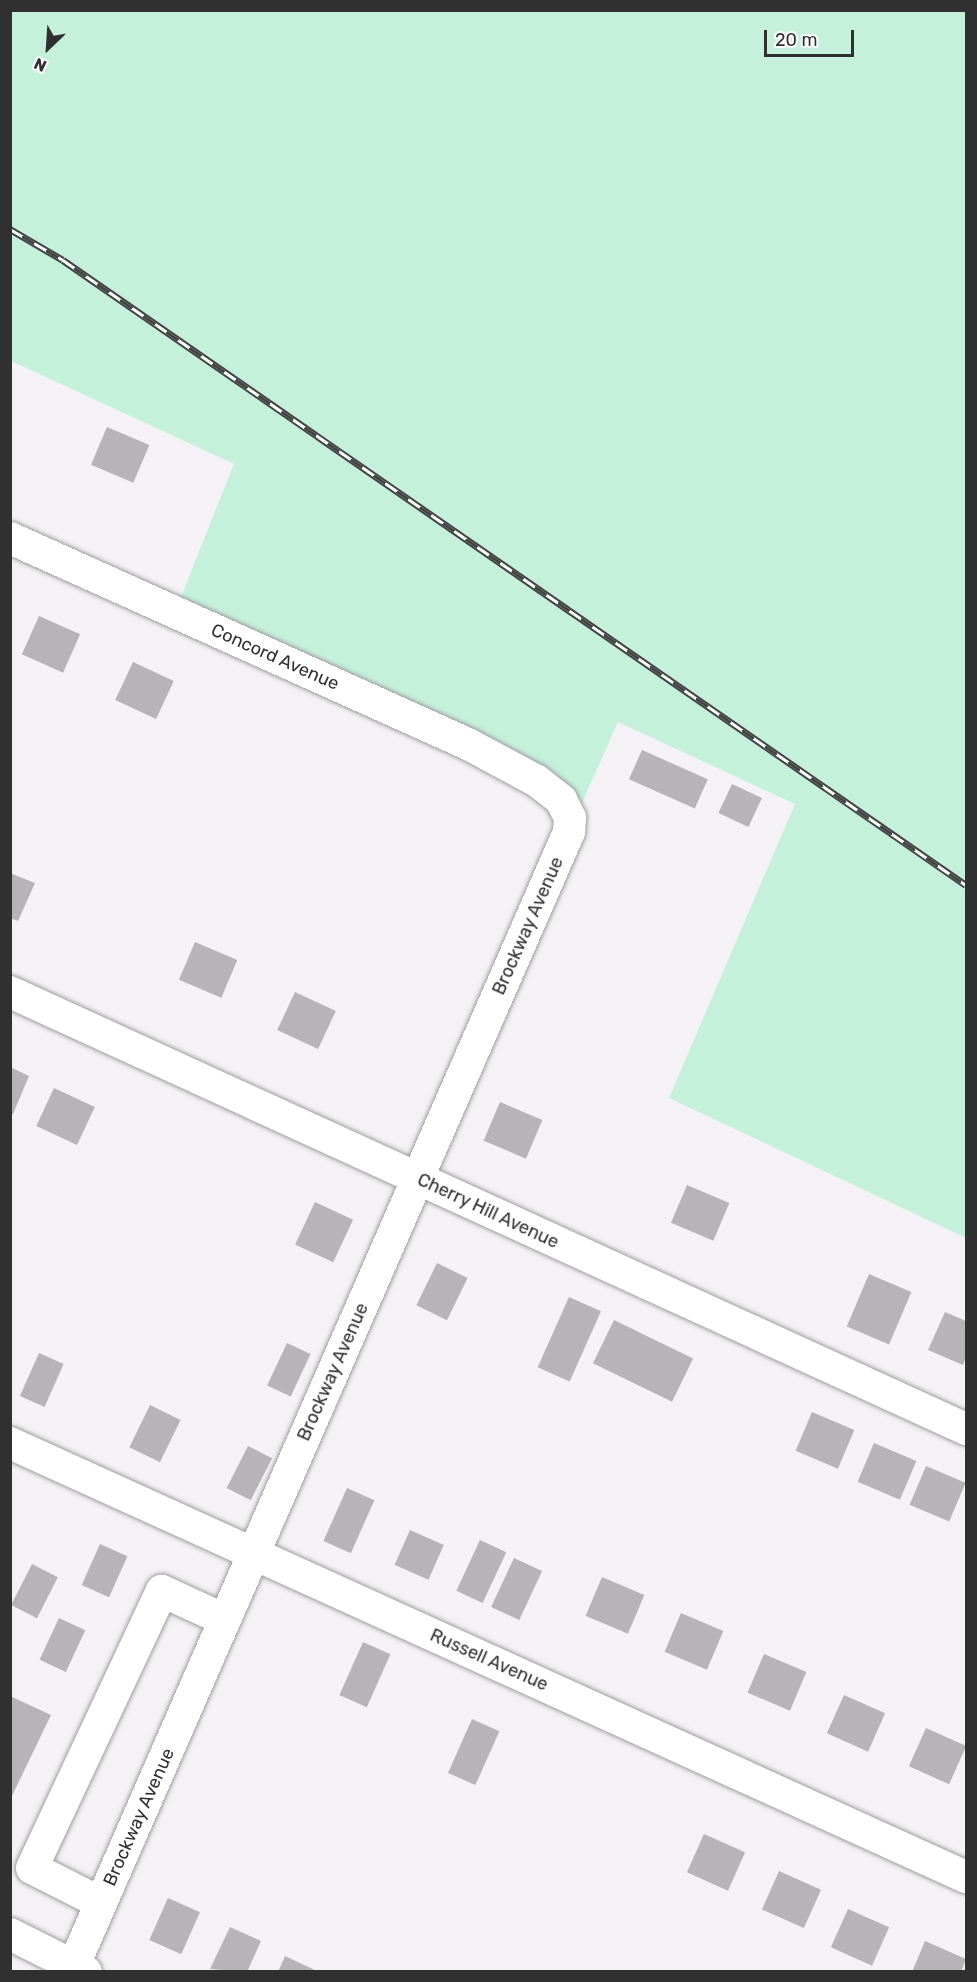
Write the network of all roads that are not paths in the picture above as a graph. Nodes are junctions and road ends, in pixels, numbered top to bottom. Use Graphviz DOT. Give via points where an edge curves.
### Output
graph roads {
  1 [pos="10,538"];
  2 [pos="537,781"];
  3 [pos="10,992"];
  4 [pos="417,1179"];
  5 [pos="966,1429"];
  6 [pos="10,1443"];
  7 [pos="254,1553"];
  8 [pos="225,1620"];
  9 [pos="966,1877"];
  10 [pos="101,1903"];
  11 [pos="10,1934"];
  12 [pos="77,1969"];
  1 -- 2 [label="street, Concord Avenue" via="468,744"];
  2 -- 4 [label="street, Brockway Avenue" via="567,809 569,831"];
  3 -- 4 [label="street, Cherry Hill Avenue"];
  4 -- 5 [label="street, Cherry Hill Avenue"];
  4 -- 7 [label="street, Brockway Avenue"];
  6 -- 7 [label="street, Russell Avenue"];
  7 -- 8 [label="street, Brockway Avenue"];
  7 -- 9 [label="street, Russell Avenue"];
  8 -- 10 [label="street, Brockway Avenue"];
  8 -- 10 [label="street" via="162,1592 32,1868"];
  10 -- 12 [label="street, Brockway Avenue"];
  11 -- 12 [label="street"];
}
